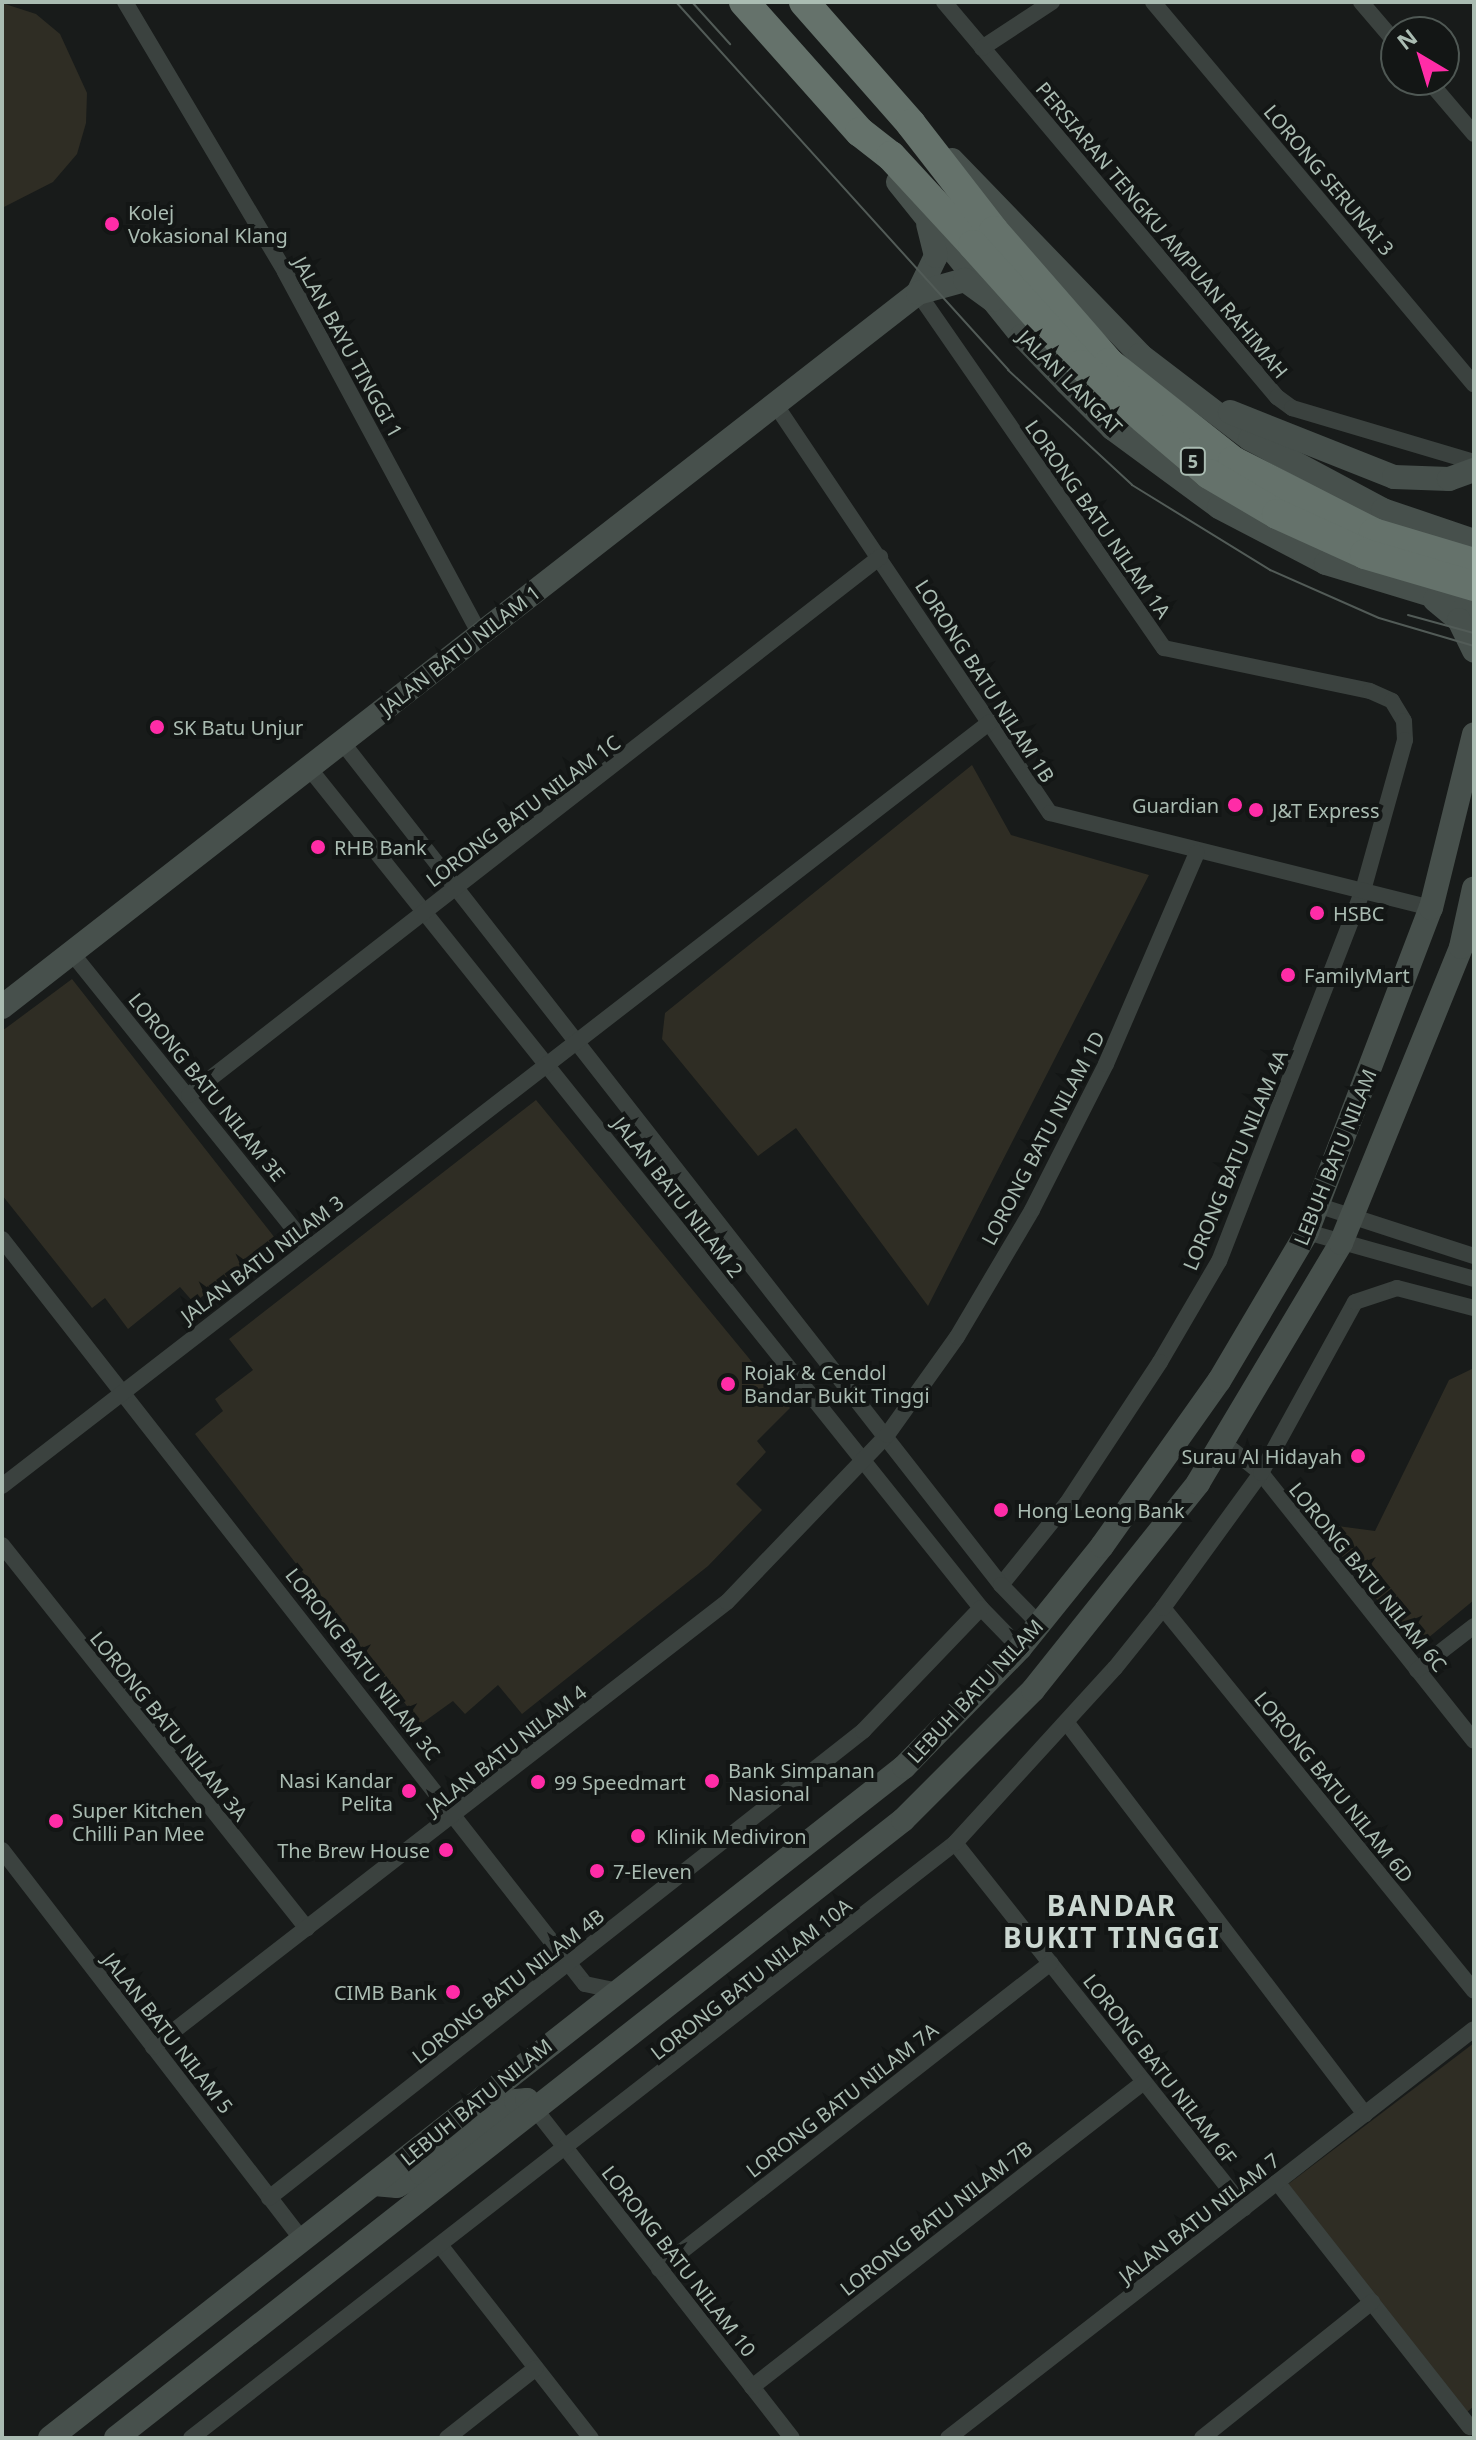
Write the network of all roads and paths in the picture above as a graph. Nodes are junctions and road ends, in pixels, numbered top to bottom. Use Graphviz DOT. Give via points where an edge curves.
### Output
graph roads {
  1 [pos="125,2"];
  2 [pos="744,2"];
  3 [pos="804,2"];
  4 [pos="944,2"];
  5 [pos="1052,2"];
  6 [pos="1153,2"];
  7 [pos="1361,2"];
  8 [pos="1380,24"];
  9 [pos="982,48"];
  10 [pos="1442,96"];
  11 [pos="911,124"];
  12 [pos="860,132"];
  13 [pos="1474,134"];
  14 [pos="924,215"];
  15 [pos="984,238"];
  16 [pos="918,293"];
  17 [pos="993,300"];
  18 [pos="1474,384"];
  19 [pos="1191,396"];
  20 [pos="775,404"];
  21 [pos="1474,462"];
  22 [pos="1474,470"];
  23 [pos="1383,510"];
  24 [pos="1474,541"];
  25 [pos="880,557"];
  26 [pos="1474,563"];
  27 [pos="1362,575"];
  28 [pos="1474,586"];
  29 [pos="1431,597"];
  30 [pos="1474,608"];
  31 [pos="480,634"];
  32 [pos="1474,651"];
  33 [pos="990,722"];
  34 [pos="1474,734"];
  35 [pos="342,742"];
  36 [pos="309,768"];
  37 [pos="1197,853"];
  38 [pos="456,886"];
  39 [pos="1474,888"];
  40 [pos="1363,890"];
  41 [pos="1431,908"];
  42 [pos="426,910"];
  43 [pos="71,952"];
  44 [pos="2,1007"];
  45 [pos="578,1041"];
  46 [pos="548,1065"];
  47 [pos="189,1095"];
  48 [pos="1320,1206"];
  49 [pos="1353,1215"];
  50 [pos="1307,1232"];
  51 [pos="2,1239"];
  52 [pos="1341,1243"];
  53 [pos="309,1248"];
  54 [pos="1474,1256"];
  55 [pos="1474,1279"];
  56 [pos="1474,1308"];
  57 [pos="122,1391"];
  58 [pos="887,1435"];
  59 [pos="1225,1444"];
  60 [pos="863,1461"];
  61 [pos="1261,1473"];
  62 [pos="2,1486"];
  63 [pos="2,1545"];
  64 [pos="1001,1585"];
  65 [pos="981,1608"];
  66 [pos="1163,1608"];
  67 [pos="1039,1624"];
  68 [pos="1474,1626"];
  69 [pos="1080,1630"];
  70 [pos="1020,1648"];
  71 [pos="1417,1670"];
  72 [pos="1067,1723"];
  73 [pos="1474,1741"];
  74 [pos="455,1814"];
  75 [pos="955,1843"];
  76 [pos="2,1850"];
  77 [pos="307,1929"];
  78 [pos="1050,1963"];
  79 [pos="570,1964"];
  80 [pos="617,1991"];
  81 [pos="1474,1991"];
  82 [pos="1474,2029"];
  83 [pos="153,2047"];
  84 [pos="1144,2082"];
  85 [pos="535,2109"];
  86 [pos="1365,2114"];
  87 [pos="566,2149"];
  88 [pos="1277,2182"];
  89 [pos="374,2184"];
  90 [pos="269,2198"];
  91 [pos="1244,2208"];
  92 [pos="302,2239"];
  93 [pos="440,2245"];
  94 [pos="659,2269"];
  95 [pos="1372,2302"];
  96 [pos="536,2368"];
  97 [pos="752,2387"];
  98 [pos="1472,2425"];
  99 [pos="50,2438"];
  100 [pos="116,2438"];
  101 [pos="191,2438"];
  102 [pos="447,2438"];
  103 [pos="591,2438"];
  104 [pos="792,2438"];
  105 [pos="948,2438"];
  106 [pos="1202,2438"];
  107 [pos="1455,2438"];
  1 -- 31 [label="street, JALAN BAYU TINGGI 1" via="285,272"];
  2 -- 12 [label="highway, JALAN LANGAT / 5"];
  3 -- 11 [label="highway, JALAN LANGAT / 5"];
  4 -- 9 [label="street, PERSIARAN TENGKU AMPUAN RAHIMAH"];
  5 -- 9 [label="street"];
  6 -- 18 [label="street, LORONG SERUNAI 3"];
  7 -- 8 [label="street"];
  9 -- 21 [label="street, PERSIARAN TENGKU AMPUAN RAHIMAH" via="1262,381 1292,408"];
  10 -- 13 [label="street"];
  11 -- 15 [label="highway, JALAN LANGAT / 5"];
  11 -- 19 [label="main road, JALAN LANGAT / 5" via="1012,217 1140,355"];
  12 -- 14 [label="main road, JALAN LANGAT / 5"];
  12 -- 15 [label="highway, JALAN LANGAT / 5"];
  14 -- 16 [label="main road" via="937,254"];
  14 -- 17 [label="main road, JALAN LANGAT / 5"];
  15 -- 26 [label="highway, JALAN LANGAT / 5, bridge" via="1109,363 1233,461 1374,533"];
  15 -- 28 [label="highway, JALAN LANGAT / 5, bridge" via="1081,365 1209,474 1277,514 1365,554"];
  16 -- 17 [label="main road" via="965,280"];
  16 -- 20 [label="main road, JALAN BATU NILAM 1"];
  16 -- 40 [label="street, LORONG BATU NILAM 1A" via="1164,648 1370,691 1392,701 1404,721 1405,740"];
  17 -- 27 [label="main road, JALAN LANGAT / 5" via="1112,428 1207,499 1270,536"];
  19 -- 22 [label="main road" via="1394,477 1449,479"];
  19 -- 23 [label="main road, JALAN LANGAT / 5" via="1250,439"];
  20 -- 25 [label="street, LORONG BATU NILAM 1B"];
  20 -- 31 [label="main road, JALAN BATU NILAM 1"];
  23 -- 24 [label="main road, JALAN LANGAT / 5"];
  23 -- 27 [label="main road" via="1423,536 1427,558 1416,573"];
  25 -- 33 [label="street, LORONG BATU NILAM 1B"];
  25 -- 38 [label="street, LORONG BATU NILAM 1C"];
  27 -- 29 [label="main road, JALAN LANGAT / 5"];
  29 -- 30 [label="main road, JALAN LANGAT / 5"];
  29 -- 32 [label="main road" via="1459,620"];
  31 -- 35 [label="main road, JALAN BATU NILAM 1"];
  33 -- 37 [label="street, LORONG BATU NILAM 1B" via="1050,813"];
  33 -- 45 [label="street"];
  34 -- 41 [label="main road, LEBUH BATU NILAM"];
  35 -- 36 [label="main road, JALAN BATU NILAM 1"];
  35 -- 38 [label="street, JALAN BATU NILAM 2"];
  36 -- 42 [label="street, JALAN BATU NILAM 2"];
  36 -- 43 [label="main road, JALAN BATU NILAM 1"];
  37 -- 40 [label="street, LORONG BATU NILAM 1B"];
  37 -- 58 [label="street, LORONG BATU NILAM 1D" via="1106,1064 1032,1210 957,1337"];
  38 -- 42 [label="street, LORONG BATU NILAM 1C"];
  38 -- 45 [label="street, JALAN BATU NILAM 2"];
  39 -- 49 [label="main road, LEBUH BATU NILAM" via="1461,947"];
  40 -- 41 [label="street, LORONG BATU NILAM 1B"];
  40 -- 64 [label="street, LORONG BATU NILAM 4A" via="1219,1261 1067,1503"];
  41 -- 48 [label="main road, LEBUH BATU NILAM"];
  42 -- 46 [label="street, JALAN BATU NILAM 2"];
  42 -- 47 [label="street, LORONG BATU NILAM 1C"];
  43 -- 44 [label="main road, JALAN BATU NILAM 1"];
  43 -- 47 [label="street, LORONG BATU NILAM 3E"];
  45 -- 46 [label="street"];
  45 -- 58 [label="street, JALAN BATU NILAM 2"];
  46 -- 53 [label="street, JALAN BATU NILAM 3"];
  46 -- 60 [label="street, JALAN BATU NILAM 2"];
  47 -- 53 [label="street, LORONG BATU NILAM 3E"];
  48 -- 49 [label="street"];
  48 -- 50 [label="main road, LEBUH BATU NILAM"];
  49 -- 52 [label="main road, LEBUH BATU NILAM"];
  49 -- 54 [label="street"];
  50 -- 52 [label="street"];
  50 -- 67 [label="main road, LEBUH BATU NILAM" via="1219,1381 1102,1546"];
  51 -- 57 [label="street, LORONG BATU NILAM 3C"];
  52 -- 55 [label="street"];
  52 -- 59 [label="main road, LEBUH BATU NILAM"];
  53 -- 57 [label="street, JALAN BATU NILAM 3"];
  56 -- 61 [label="street, LORONG BATU NILAM 10A" via="1397,1288 1355,1302"];
  57 -- 62 [label="street, JALAN BATU NILAM 3"];
  57 -- 74 [label="street, LORONG BATU NILAM 3C"];
  58 -- 60 [label="street, LORONG BATU NILAM 1D"];
  58 -- 64 [label="street, JALAN BATU NILAM 2"];
  59 -- 61 [label="street, LORONG BATU NILAM 6C"];
  59 -- 69 [label="main road, LEBUH BATU NILAM"];
  60 -- 65 [label="street, JALAN BATU NILAM 2"];
  60 -- 74 [label="street, JALAN BATU NILAM 4" via="727,1602"];
  61 -- 66 [label="street, LORONG BATU NILAM 10A"];
  61 -- 71 [label="street, LORONG BATU NILAM 6C"];
  63 -- 77 [label="street, LORONG BATU NILAM 3A"];
  64 -- 67 [label="street, JALAN BATU NILAM 2"];
  65 -- 70 [label="street, JALAN BATU NILAM 2"];
  65 -- 79 [label="street, LORONG BATU NILAM 4B" via="863,1731"];
  66 -- 72 [label="street, LORONG BATU NILAM 10A"];
  66 -- 81 [label="street, LORONG BATU NILAM 6D"];
  67 -- 70 [label="main road, LEBUH BATU NILAM"];
  68 -- 71 [label="street"];
  69 -- 70 [label="main road" via="1037,1657"];
  69 -- 85 [label="main road, LEBUH BATU NILAM" via="968,1759 903,1820"];
  70 -- 80 [label="main road, LEBUH BATU NILAM" via="904,1767"];
  71 -- 73 [label="street, LORONG BATU NILAM 6C"];
  72 -- 75 [label="street, LORONG BATU NILAM 10A"];
  72 -- 86 [label="street"];
  74 -- 77 [label="street, JALAN BATU NILAM 4"];
  74 -- 79 [label="street, LORONG BATU NILAM 3C"];
  75 -- 78 [label="street, LORONG BATU NILAM 6F"];
  75 -- 87 [label="street, LORONG BATU NILAM 10A"];
  76 -- 83 [label="street, JALAN BATU NILAM 5"];
  77 -- 83 [label="street, JALAN BATU NILAM 4"];
  78 -- 84 [label="street, LORONG BATU NILAM 6F"];
  78 -- 94 [label="street, LORONG BATU NILAM 7A"];
  79 -- 80 [label="street, LORONG BATU NILAM 3C" via="585,1984"];
  79 -- 90 [label="street, LORONG BATU NILAM 4B"];
  80 -- 89 [label="main road, LEBUH BATU NILAM"];
  82 -- 86 [label="street, JALAN BATU NILAM 7"];
  83 -- 90 [label="street, JALAN BATU NILAM 5"];
  84 -- 91 [label="street, LORONG BATU NILAM 6F"];
  84 -- 97 [label="street, LORONG BATU NILAM 7B"];
  85 -- 87 [label="street, LORONG BATU NILAM 10"];
  85 -- 89 [label="main road" via="527,2100 516,2101 414,2177 397,2186"];
  85 -- 100 [label="main road, LEBUH BATU NILAM"];
  86 -- 88 [label="street, JALAN BATU NILAM 7"];
  87 -- 93 [label="street, LORONG BATU NILAM 10A"];
  87 -- 94 [label="street, LORONG BATU NILAM 10"];
  88 -- 91 [label="street, JALAN BATU NILAM 7"];
  88 -- 95 [label="street"];
  89 -- 92 [label="main road, LEBUH BATU NILAM"];
  90 -- 92 [label="street, JALAN BATU NILAM 5"];
  91 -- 105 [label="street, JALAN BATU NILAM 7"];
  92 -- 99 [label="main road, LEBUH BATU NILAM"];
  93 -- 96 [label="street"];
  93 -- 101 [label="street, LORONG BATU NILAM 10A"];
  94 -- 97 [label="street, LORONG BATU NILAM 10"];
  95 -- 98 [label="street"];
  95 -- 106 [label="street"];
  96 -- 102 [label="street"];
  96 -- 103 [label="street"];
  97 -- 104 [label="street, LORONG BATU NILAM 10"];
  98 -- 107 [label="street"];
}
